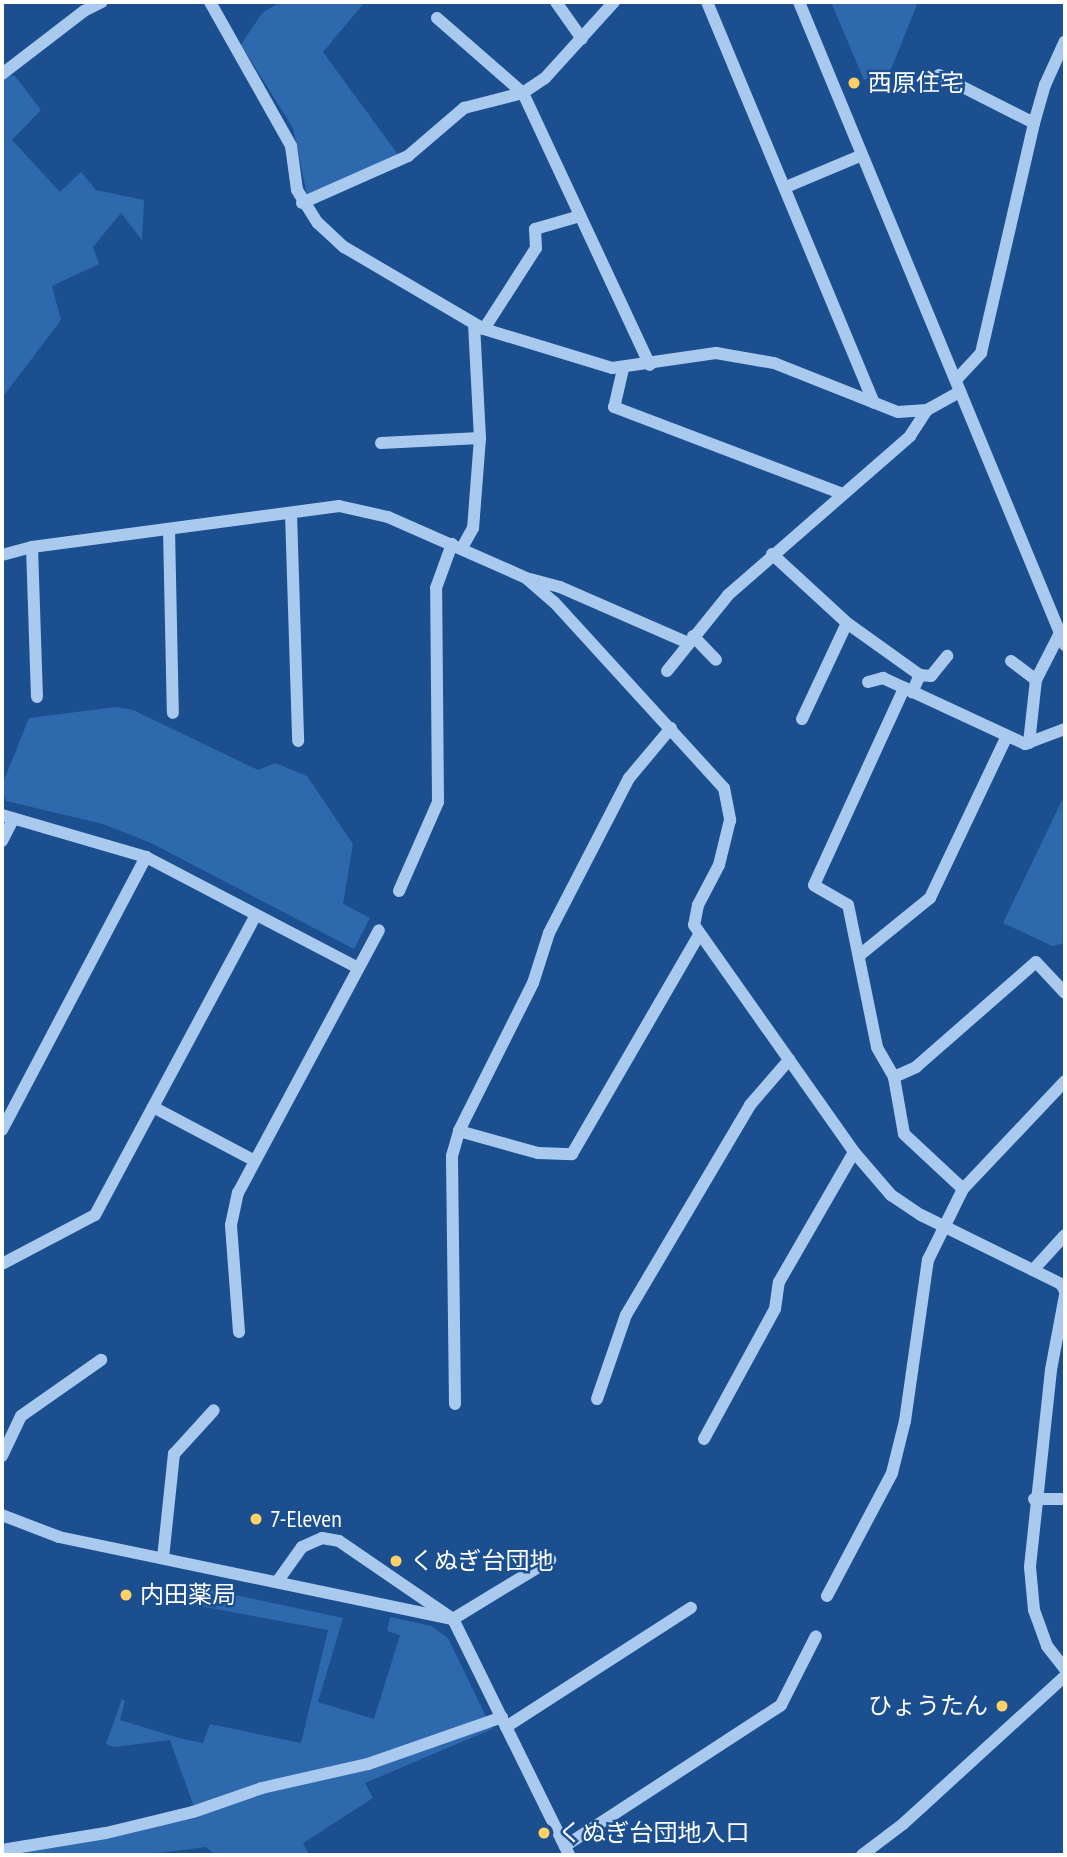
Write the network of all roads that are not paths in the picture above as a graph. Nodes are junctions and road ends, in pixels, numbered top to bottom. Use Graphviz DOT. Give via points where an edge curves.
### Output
graph roads {
  1 [pos="102,2"];
  2 [pos="210,2"];
  3 [pos="556,2"];
  4 [pos="614,2"];
  5 [pos="707,2"];
  6 [pos="799,2"];
  7 [pos="437,18"];
  8 [pos="582,39"];
  9 [pos="1065,41"];
  10 [pos="3,72"];
  11 [pos="939,75"];
  12 [pos="523,93"];
  13 [pos="1034,122"];
  14 [pos="862,155"];
  15 [pos="786,187"];
  16 [pos="302,204"];
  17 [pos="580,216"];
  18 [pos="479,326"];
  19 [pos="650,365"];
  20 [pos="623,369"];
  21 [pos="958,386"];
  22 [pos="874,403"];
  23 [pos="927,410"];
  24 [pos="480,438"];
  25 [pos="381,443"];
  26 [pos="843,494"];
  27 [pos="292,513"];
  28 [pos="169,529"];
  29 [pos="457,546"];
  30 [pos="32,547"];
  31 [pos="772,554"];
  32 [pos="2,555"];
  33 [pos="526,578"];
  34 [pos="847,623"];
  35 [pos="1062,629"];
  36 [pos="691,640"];
  37 [pos="1065,645"];
  38 [pos="947,656"];
  39 [pos="716,660"];
  40 [pos="1011,661"];
  41 [pos="667,671"];
  42 [pos="920,675"];
  43 [pos="1036,680"];
  44 [pos="868,682"];
  45 [pos="908,690"];
  46 [pos="37,697"];
  47 [pos="173,713"];
  48 [pos="802,719"];
  49 [pos="671,728"];
  50 [pos="1065,729"];
  51 [pos="1007,736"];
  52 [pos="298,741"];
  53 [pos="1029,743"];
  54 [pos="7,817"];
  55 [pos="2,841"];
  56 [pos="146,857"];
  57 [pos="399,891"];
  58 [pos="255,916"];
  59 [pos="379,930"];
  60 [pos="698,937"];
  61 [pos="861,954"];
  62 [pos="358,968"];
  63 [pos="1065,993"];
  64 [pos="789,1060"];
  65 [pos="894,1077"];
  66 [pos="1065,1081"];
  67 [pos="153,1107"];
  68 [pos="2,1129"];
  69 [pos="459,1131"];
  70 [pos="854,1152"];
  71 [pos="255,1161"];
  72 [pos="963,1189"];
  73 [pos="943,1226"];
  74 [pos="1065,1235"];
  75 [pos="2,1264"];
  76 [pos="1033,1270"];
  77 [pos="1065,1293"];
  78 [pos="239,1332"];
  79 [pos="1060,1337"];
  80 [pos="102,1360"];
  81 [pos="597,1399"];
  82 [pos="454,1404"];
  83 [pos="214,1410"];
  84 [pos="704,1439"];
  85 [pos="2,1455"];
  86 [pos="1034,1499"];
  87 [pos="1065,1499"];
  88 [pos="2,1516"];
  89 [pos="163,1558"];
  90 [pos="550,1560"];
  91 [pos="277,1582"];
  92 [pos="827,1596"];
  93 [pos="691,1608"];
  94 [pos="453,1619"];
  95 [pos="816,1636"];
  96 [pos="1065,1669"];
  97 [pos="1065,1676"];
  98 [pos="504,1722"];
  99 [pos="2,1850"];
  100 [pos="567,1851"];
  101 [pos="862,1855"];
  1 -- 10 [label="street"];
  2 -- 16 [label="street" via="291,146"];
  3 -- 8 [label="street"];
  4 -- 8 [label="street"];
  5 -- 15 [label="street"];
  6 -- 14 [label="street"];
  7 -- 12 [label="street"];
  8 -- 12 [label="street" via="545,78"];
  9 -- 13 [label="street"];
  11 -- 13 [label="street"];
  12 -- 16 [label="street" via="464,108 408,156"];
  12 -- 17 [label="street"];
  13 -- 21 [label="street" via="981,353"];
  14 -- 15 [label="street"];
  14 -- 21 [label="street"];
  15 -- 22 [label="street"];
  16 -- 18 [label="street" via="344,247"];
  17 -- 18 [label="street" via="535,229 536,248"];
  17 -- 19 [label="street"];
  18 -- 20 [label="street" via="558,355"];
  18 -- 24 [label="street"];
  19 -- 20 [label="street"];
  19 -- 22 [label="street" via="716,353 774,362"];
  20 -- 26 [label="street" via="614,407"];
  21 -- 23 [label="street"];
  21 -- 35 [label="street"];
  22 -- 23 [label="street" via="898,412"];
  23 -- 26 [label="street" via="910,436"];
  24 -- 25 [label="street"];
  24 -- 29 [label="street" via="473,528"];
  26 -- 31 [label="street"];
  27 -- 28 [label="street"];
  27 -- 29 [label="street" via="339,506 365,509"];
  27 -- 52 [label="street"];
  28 -- 30 [label="street"];
  28 -- 47 [label="street"];
  29 -- 33 [label="street"];
  29 -- 57 [label="street" via="436,588 438,802"];
  30 -- 32 [label="street"];
  30 -- 46 [label="street"];
  31 -- 34 [label="street"];
  31 -- 36 [label="street" via="728,595"];
  33 -- 36 [label="street" via="560,587"];
  33 -- 49 [label="street" via="649,696"];
  34 -- 42 [label="street"];
  34 -- 48 [label="street"];
  35 -- 37 [label="street"];
  35 -- 43 [label="street"];
  36 -- 39 [label="street"];
  36 -- 41 [label="street"];
  38 -- 42 [label="street" via="931,676"];
  40 -- 43 [label="street"];
  42 -- 45 [label="street"];
  43 -- 53 [label="street"];
  44 -- 45 [label="street" via="883,678"];
  45 -- 51 [label="street"];
  45 -- 61 [label="street" via="814,885 848,905"];
  49 -- 60 [label="street" via="724,788 730,820 719,865 698,905 694,925"];
  49 -- 69 [label="street" via="623,790 549,933 533,983"];
  50 -- 53 [label="street"];
  51 -- 53 [label="street"];
  51 -- 61 [label="street" via="930,898"];
  54 -- 55 [label="street"];
  54 -- 56 [label="street"];
  56 -- 58 [label="street"];
  56 -- 68 [label="street"];
  58 -- 62 [label="street"];
  58 -- 67 [label="street"];
  59 -- 62 [label="street"];
  60 -- 64 [label="street"];
  60 -- 69 [label="street" via="572,1154 538,1153"];
  61 -- 65 [label="street" via="877,1047"];
  62 -- 71 [label="street"];
  63 -- 65 [label="street" via="1036,962 916,1067"];
  64 -- 70 [label="street"];
  64 -- 81 [label="street" via="750,1105 626,1315"];
  65 -- 72 [label="street" via="904,1134"];
  66 -- 72 [label="street"];
  67 -- 71 [label="street"];
  67 -- 75 [label="street" via="95,1215"];
  69 -- 82 [label="street" via="452,1156"];
  70 -- 73 [label="street" via="891,1195"];
  70 -- 84 [label="street" via="779,1282 775,1309"];
  71 -- 78 [label="street" via="238,1193 231,1225"];
  72 -- 73 [label="street"];
  73 -- 76 [label="street"];
  73 -- 92 [label="street" via="928,1260 905,1421 892,1473"];
  74 -- 76 [label="street"];
  76 -- 77 [label="street"];
  77 -- 79 [label="street"];
  79 -- 86 [label="street"];
  80 -- 85 [label="street" via="21,1416"];
  83 -- 89 [label="street" via="174,1454"];
  86 -- 87 [label="street"];
  86 -- 96 [label="street" via="1030,1567 1034,1610 1047,1646"];
  88 -- 89 [label="street" via="60,1536"];
  89 -- 91 [label="street"];
  90 -- 94 [label="street"];
  91 -- 94 [label="street"];
  91 -- 94 [label="street" via="302,1547 322,1538 339,1541"];
  93 -- 98 [label="street"];
  94 -- 98 [label="street"];
  95 -- 100 [label="street" via="781,1705"];
  97 -- 101 [label="street" via="904,1824"];
  98 -- 99 [label="street" via="368,1764 262,1788 193,1812 106,1833"];
  98 -- 100 [label="street"];
}
